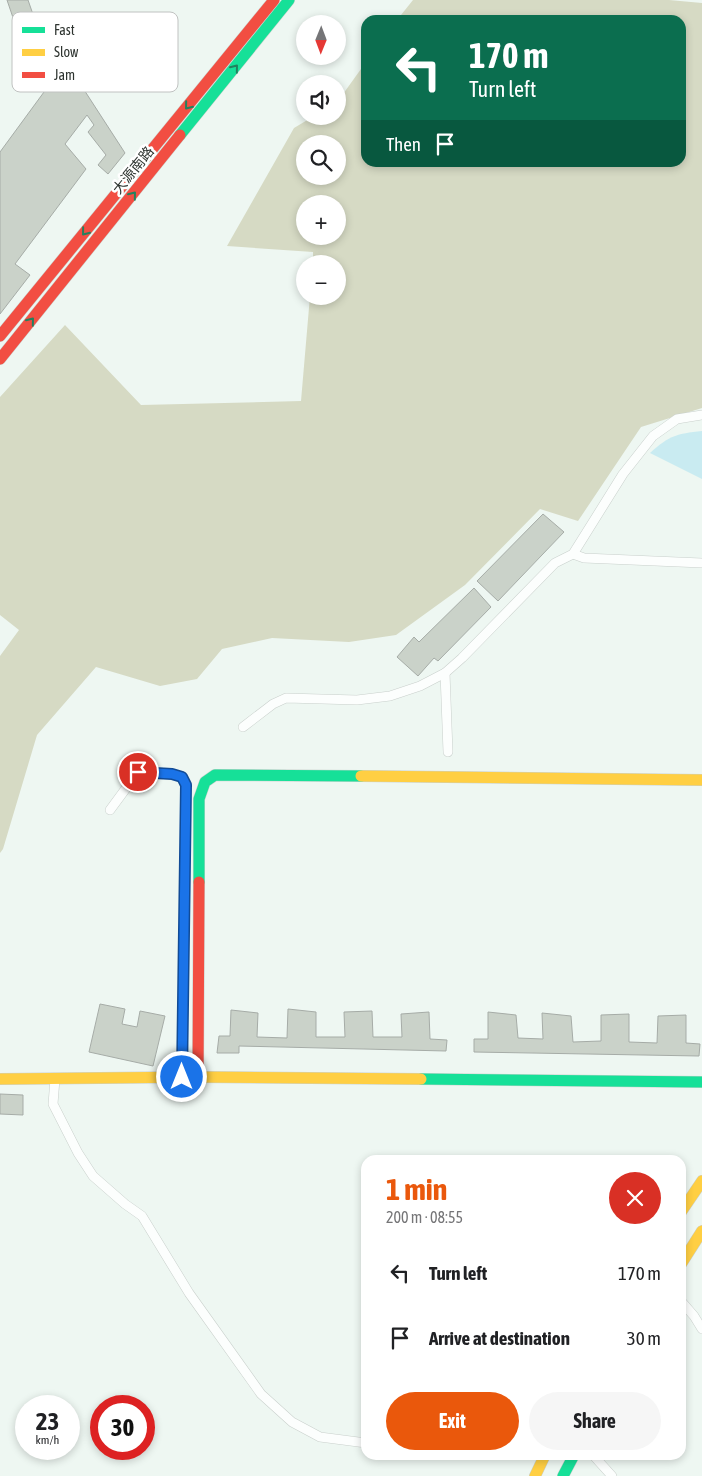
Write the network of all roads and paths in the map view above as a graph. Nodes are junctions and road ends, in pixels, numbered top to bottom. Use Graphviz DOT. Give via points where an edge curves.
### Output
graph roads {
  1 [pos="274,0"];
  2 [pos="289,0"];
  3 [pos="0,336"];
  4 [pos="0,359"];
  5 [pos="702,414"];
  6 [pos="573,554"];
  7 [pos="702,563"];
  8 [pos="445,673"];
  9 [pos="243,727"];
  10 [pos="448,752"];
  11 [pos="702,780"];
  12 [pos="110,810"];
  13 [pos="182,1077"];
  14 [pos="198,1077"];
  15 [pos="0,1079"];
  16 [pos="55,1079"];
  17 [pos="702,1082"];
  18 [pos="702,1181"];
  19 [pos="686,1205"];
  20 [pos="702,1231"];
  21 [pos="686,1256"];
  22 [pos="686,1307"];
  23 [pos="702,1329"];
  24 [pos="361,1442"];
  25 [pos="543,1460"];
  26 [pos="572,1460"];
  27 [pos="597,1460"];
  28 [pos="535,1476"];
  29 [pos="564,1476"];
  30 [pos="612,1476"];
  1 -- 3 [label="street, 大源南路, one-way"];
  4 -- 2 [label="street, 大源南路, one-way"];
  5 -- 6 [label="street" via="677,420 653,436 623,474"];
  6 -- 7 [label="street" via="584,558"];
  6 -- 8 [label="street" via="555,563"];
  8 -- 9 [label="street" via="390,696 356,700 286,698 272,704"];
  8 -- 10 [label="street"];
  11 -- 14 [label="street" via="215,775 205,782 199,799"];
  12 -- 13 [label="street" via="138,772 172,774 182,777 186,785"];
  13 -- 14 [label="street"];
  13 -- 16 [label="street"];
  14 -- 17 [label="street"];
  15 -- 16 [label="street"];
  16 -- 24 [label="street" via="53,1104 93,1176 142,1216 189,1293 261,1394 292,1422 320,1437"];
  18 -- 19 [label="street"];
  20 -- 21 [label="street"];
  22 -- 23 [label="street"];
  25 -- 28 [label="street"];
  26 -- 29 [label="street"];
  27 -- 30 [label="street"];
}
